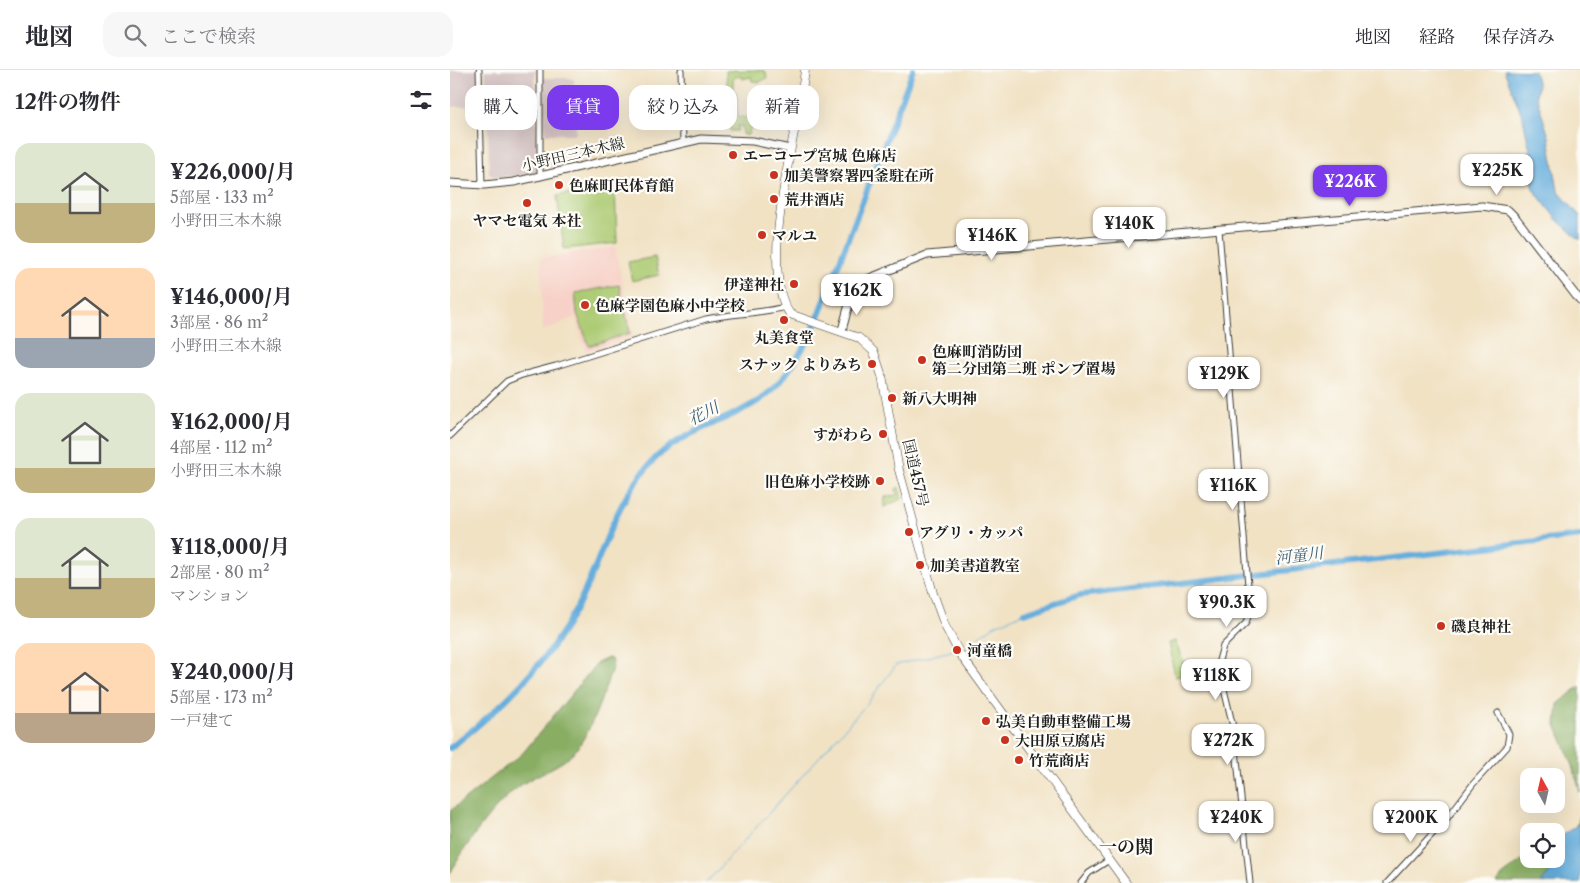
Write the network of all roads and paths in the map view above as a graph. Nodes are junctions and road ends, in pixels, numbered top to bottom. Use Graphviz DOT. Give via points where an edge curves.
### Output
graph roads {
  1 [pos="479,70"];
  2 [pos="540,70"];
  3 [pos="680,70"];
  4 [pos="805,70"];
  5 [pos="683,142"];
  6 [pos="790,150"];
  7 [pos="540,178"];
  8 [pos="450,183"];
  9 [pos="482,184"];
  10 [pos="1219,230"];
  11 [pos="1580,301"];
  12 [pos="785,307"];
  13 [pos="839,329"];
  14 [pos="450,436"];
  15 [pos="1498,713"];
  16 [pos="1109,860"];
  17 [pos="1081,883"];
  18 [pos="1126,883"];
  19 [pos="1250,883"];
  20 [pos="1387,883"];
  1 -- 9 [label="street"];
  2 -- 7 [label="street"];
  3 -- 5 [label="street"];
  4 -- 6 [label="highway"];
  5 -- 6 [label="main road, 小野田三本木線" via="723,139"];
  5 -- 7 [label="main road, 小野田三本木線"];
  6 -- 12 [label="highway" via="778,262"];
  7 -- 9 [label="main road, 小野田三本木線"];
  8 -- 9 [label="main road, 小野田三本木線"];
  10 -- 11 [label="main road" via="1495,207 1508,210 1524,226"];
  10 -- 13 [label="main road" via="927,256 865,280 851,297"];
  10 -- 19 [label="street" via="1250,610 1248,619 1223,646 1218,664 1234,731"];
  12 -- 13 [label="highway, 国道457号" via="790,314"];
  12 -- 14 [label="street" via="706,319 522,374 507,381"];
  13 -- 16 [label="highway, 国道457号" via="869,345 877,359 899,470 933,593 950,638"];
  15 -- 20 [label="street" via="1509,734 1507,747"];
  16 -- 17 [label="street" via="1089,873"];
  16 -- 18 [label="highway, 国道457号"];
}
